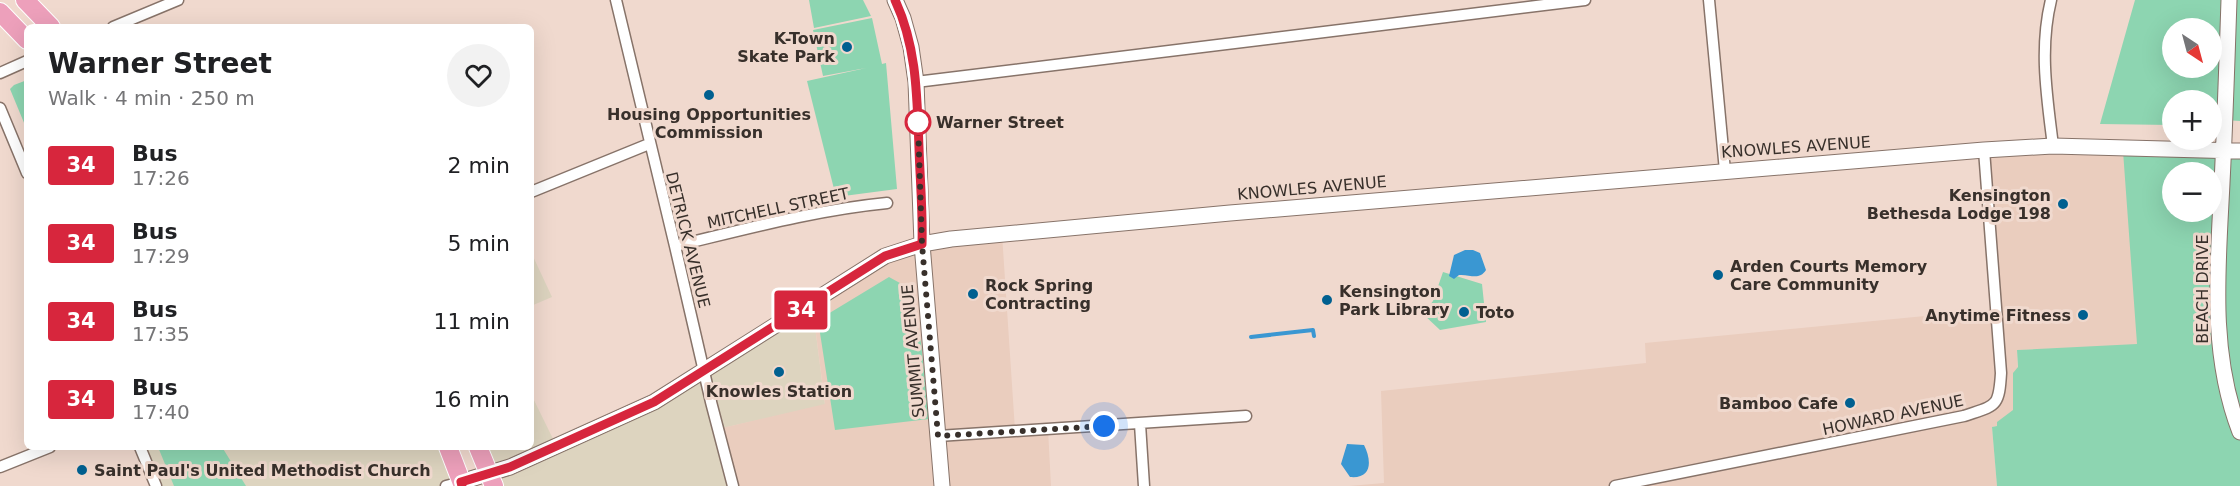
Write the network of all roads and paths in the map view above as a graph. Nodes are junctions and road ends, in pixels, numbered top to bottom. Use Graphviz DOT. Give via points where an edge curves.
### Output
graph roads {
  1 [pos="25,0"];
  2 [pos="178,0"];
  3 [pos="616,0"];
  4 [pos="895,0"];
  5 [pos="1585,0"];
  6 [pos="1709,0"];
  7 [pos="2051,0"];
  8 [pos="2229,0"];
  9 [pos="0,12"];
  10 [pos="48,24"];
  11 [pos="120,24"];
  12 [pos="24,37"];
  13 [pos="24,62"];
  14 [pos="0,73"];
  15 [pos="916,82"];
  16 [pos="0,108"];
  17 [pos="649,144"];
  18 [pos="2053,146"];
  19 [pos="1984,150"];
  20 [pos="2223,151"];
  21 [pos="2240,151"];
  22 [pos="24,166"];
  23 [pos="1725,171"];
  24 [pos="534,191"];
  25 [pos="888,203"];
  26 [pos="922,244"];
  27 [pos="675,246"];
  28 [pos="705,371"];
  29 [pos="1246,416"];
  30 [pos="1140,424"];
  31 [pos="2240,432"];
  32 [pos="938,436"];
  33 [pos="42,450"];
  34 [pos="141,450"];
  35 [pos="449,450"];
  36 [pos="479,450"];
  37 [pos="0,467"];
  38 [pos="491,480"];
  39 [pos="457,485"];
  40 [pos="156,486"];
  41 [pos="734,486"];
  42 [pos="942,486"];
  43 [pos="1143,486"];
  44 [pos="1615,486"];
  1 -- 10 [label="main road"];
  2 -- 11 [label="street"];
  3 -- 17 [label="street, DETRICK AVENUE"];
  4 -- 15 [label="main road, SUMMIT AVENUE" via="911,47"];
  5 -- 15 [label="street"];
  6 -- 23 [label="street"];
  7 -- 18 [label="street" via="2043,44"];
  8 -- 20 [label="main road, BEACH DRIVE"];
  9 -- 12 [label="main road"];
  13 -- 14 [label="street"];
  15 -- 26 [label="main road, SUMMIT AVENUE"];
  16 -- 22 [label="street"];
  17 -- 24 [label="street"];
  17 -- 27 [label="street, DETRICK AVENUE"];
  18 -- 19 [label="main road, KNOWLES AVENUE"];
  18 -- 20 [label="main road, KNOWLES AVENUE"];
  19 -- 23 [label="main road, KNOWLES AVENUE"];
  19 -- 44 [label="street, HOWARD AVENUE" via="2001,373 2000,397 1993,406 1964,416"];
  20 -- 21 [label="main road, KNOWLES AVENUE"];
  20 -- 31 [label="main road, BEACH DRIVE" via="2217,317 2224,381"];
  23 -- 26 [label="main road, KNOWLES AVENUE" via="1132,221"];
  25 -- 27 [label="street, MITCHELL STREET" via="789,218"];
  26 -- 28 [label="main road, KNOWLES AVENUE" via="885,256"];
  26 -- 32 [label="main road, SUMMIT AVENUE"];
  27 -- 28 [label="street, DETRICK AVENUE"];
  28 -- 38 [label="main road, KNOWLES AVENUE" via="654,402 516,464"];
  28 -- 41 [label="street, DETRICK AVENUE"];
  29 -- 30 [label="street"];
  30 -- 32 [label="street"];
  30 -- 43 [label="street"];
  32 -- 42 [label="main road, SUMMIT AVENUE"];
  33 -- 37 [label="street"];
  34 -- 40 [label="street"];
  35 -- 39 [label="main road"];
  36 -- 38 [label="main road"];
  38 -- 39 [label="main road, KNOWLES AVENUE"];
}
